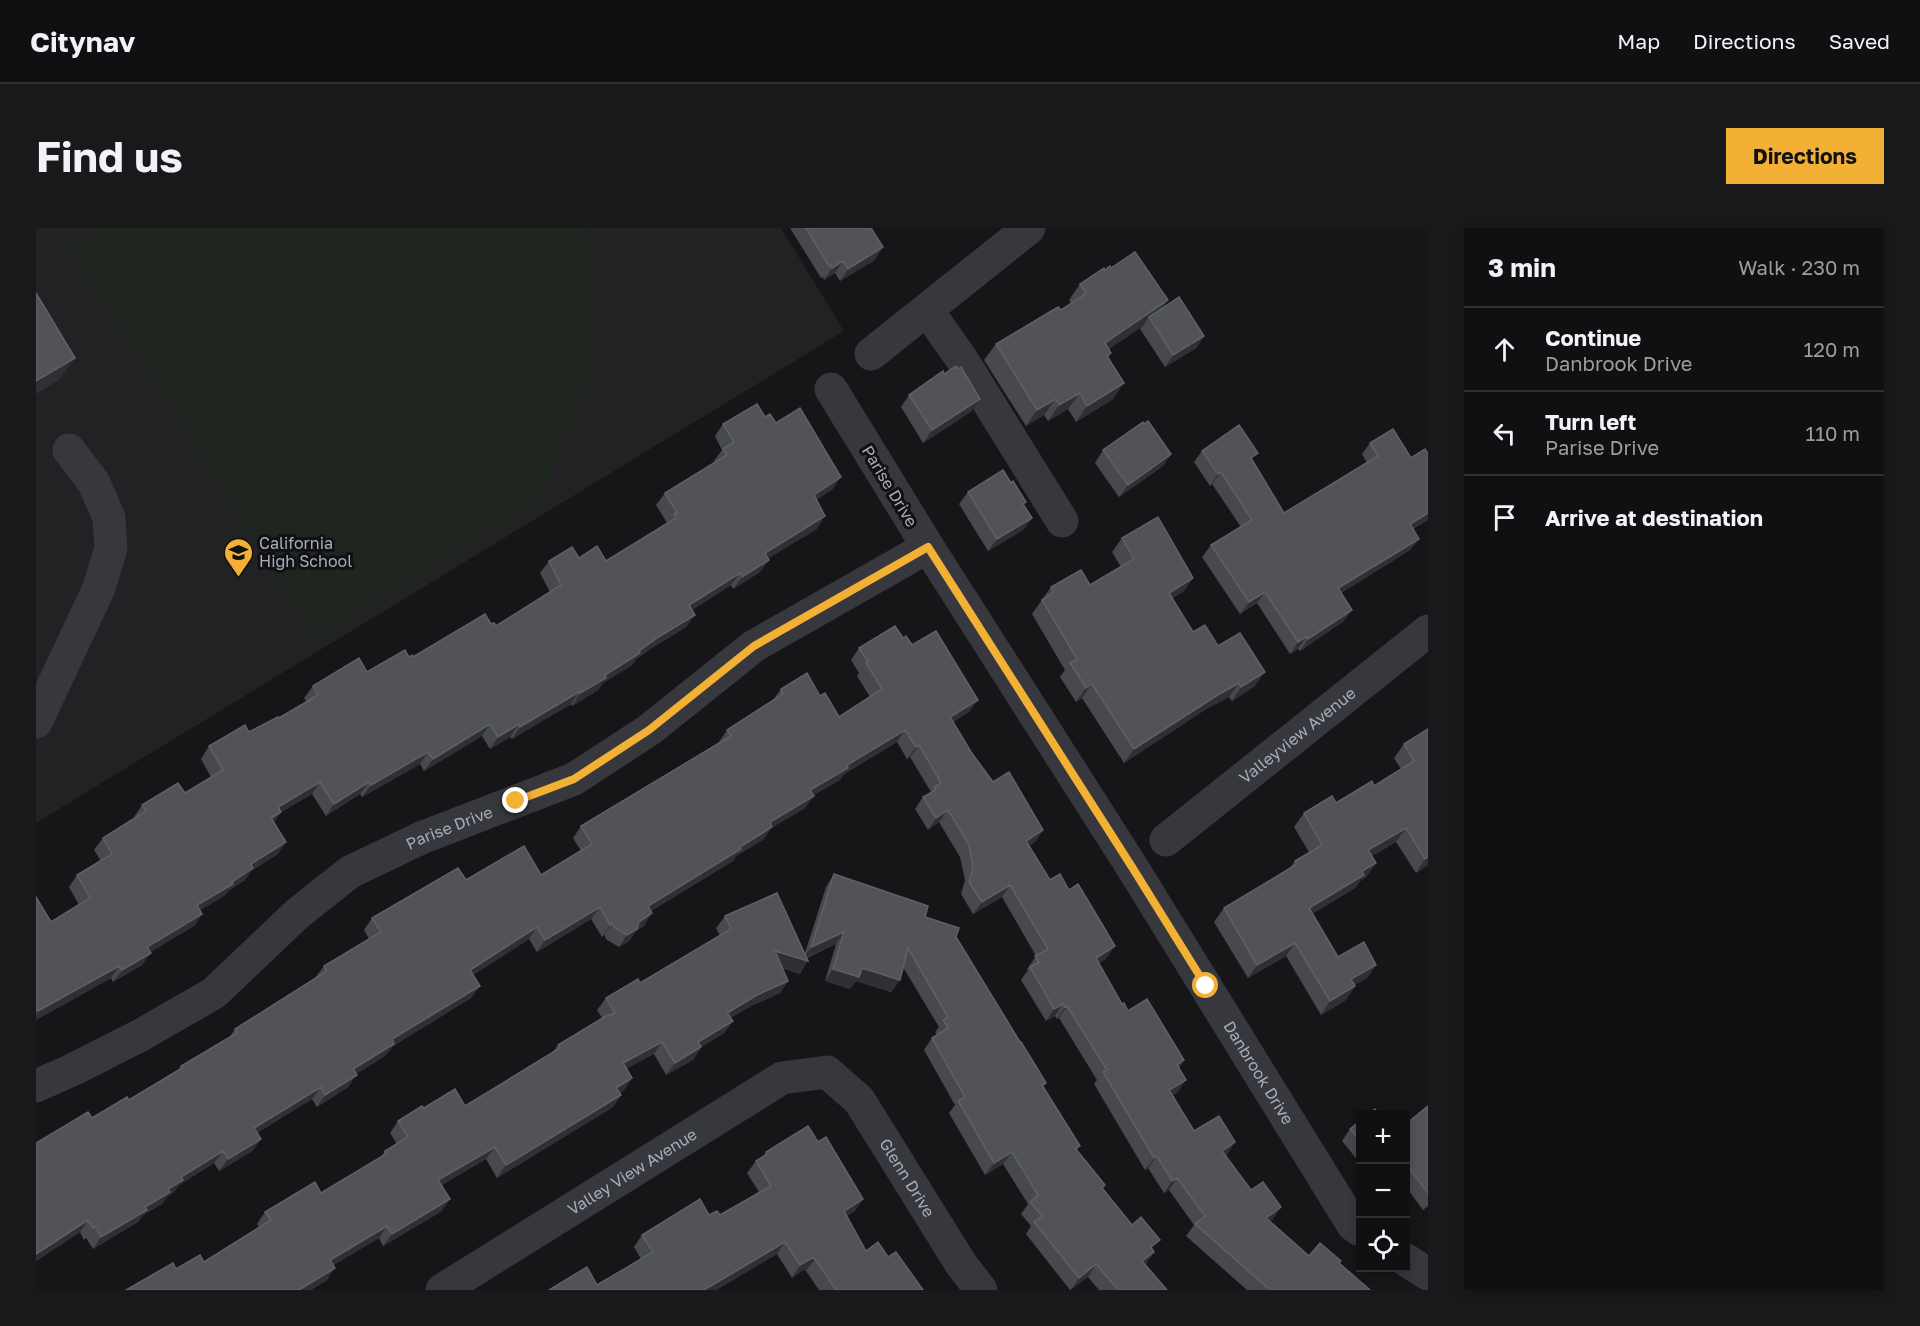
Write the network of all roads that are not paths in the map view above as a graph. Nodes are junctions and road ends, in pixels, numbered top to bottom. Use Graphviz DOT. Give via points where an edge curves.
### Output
graph roads {
  1 [pos="1009,234"];
  2 [pos="927,310"];
  3 [pos="871,354"];
  4 [pos="831,389"];
  5 [pos="69,450"];
  6 [pos="1062,521"];
  7 [pos="928,547"];
  8 [pos="1428,631"];
  9 [pos="36,722"];
  10 [pos="1166,840"];
  11 [pos="827,1072"];
  12 [pos="36,1086"];
  13 [pos="1356,1227"];
  14 [pos="1410,1263"];
  15 [pos="1428,1274"];
  16 [pos="442,1290"];
  17 [pos="981,1290"];
  1 -- 2 [label="street"];
  2 -- 3 [label="street"];
  2 -- 6 [label="street"];
  4 -- 7 [label="street, Parise Drive"];
  5 -- 9 [label="street" via="98,491 109,518 111,548 99,588"];
  7 -- 12 [label="street, Parise Drive" via="754,646 649,730 574,779 421,838 350,872 297,914 214,993 131,1040"];
  7 -- 13 [label="street, Danbrook Drive"];
  8 -- 10 [label="street, Valleyview Avenue"];
  11 -- 16 [label="street, Valley View Avenue" via="782,1078"];
  11 -- 17 [label="street, Glenn Drive" via="859,1100"];
  14 -- 15 [label="street"];
}
